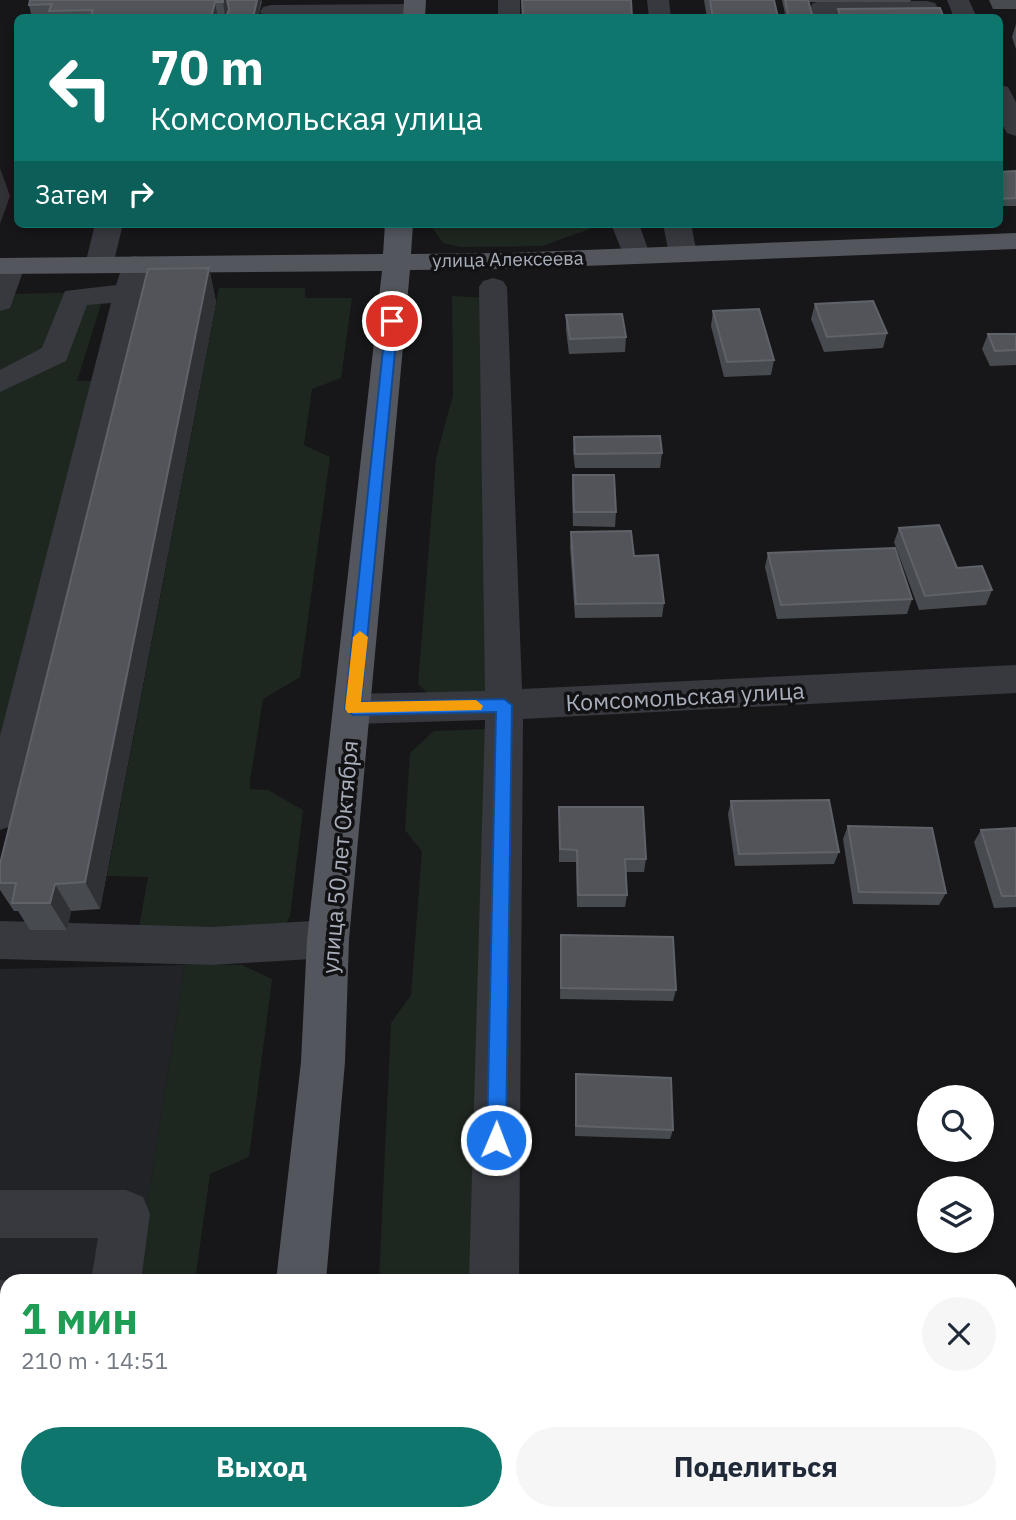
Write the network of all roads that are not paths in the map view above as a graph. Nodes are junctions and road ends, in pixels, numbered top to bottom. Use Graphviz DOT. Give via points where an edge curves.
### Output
graph roads {
  1 [pos="927,8"];
  2 [pos="414,10"];
  3 [pos="271,12"];
  4 [pos="823,14"];
  5 [pos="1003,100"];
  6 [pos="1016,128"];
  7 [pos="108,228"];
  8 [pos="399,228"];
  9 [pos="626,228"];
  10 [pos="678,228"];
  11 [pos="1016,241"];
  12 [pos="683,254"];
  13 [pos="636,255"];
  14 [pos="397,261"];
  15 [pos="99,265"];
  16 [pos="6,266"];
  17 [pos="131,278"];
  18 [pos="493,287"];
  19 [pos="0,302"];
  20 [pos="0,382"];
  21 [pos="1016,679"];
  22 [pos="504,705"];
  23 [pos="353,709"];
  24 [pos="0,813"];
  25 [pos="328,939"];
  26 [pos="0,940"];
  27 [pos="0,1214"];
  28 [pos="117,1274"];
  29 [pos="302,1274"];
  30 [pos="494,1274"];
  1 -- 4 [label="street" via="821,8"];
  2 -- 3 [label="street"];
  5 -- 6 [label="street"];
  7 -- 15 [label="street"];
  8 -- 14 [label="main road, улица 50 лет Октября"];
  9 -- 13 [label="street"];
  10 -- 12 [label="street"];
  11 -- 12 [label="main road, улица Алексеева"];
  12 -- 13 [label="main road, улица Алексеева"];
  13 -- 14 [label="main road, улица Алексеева"];
  14 -- 17 [label="main road, улица Алексеева"];
  14 -- 23 [label="main road, улица 50 лет Октября"];
  15 -- 16 [label="main road, улица Алексеева"];
  15 -- 17 [label="main road, улица Алексеева"];
  16 -- 19 [label="street"];
  17 -- 20 [label="street" via="75,297 55,354"];
  17 -- 24 [label="street"];
  18 -- 22 [label="street"];
  21 -- 22 [label="street, Комсомольская улица"];
  22 -- 23 [label="street, Комсомольская улица"];
  22 -- 30 [label="street"];
  23 -- 25 [label="main road, улица 50 лет Октября"];
  25 -- 26 [label="street" via="212,946"];
  25 -- 29 [label="main road, улица 50 лет Октября" via="323,1062"];
  27 -- 28 [label="street" via="126,1214"];
}
